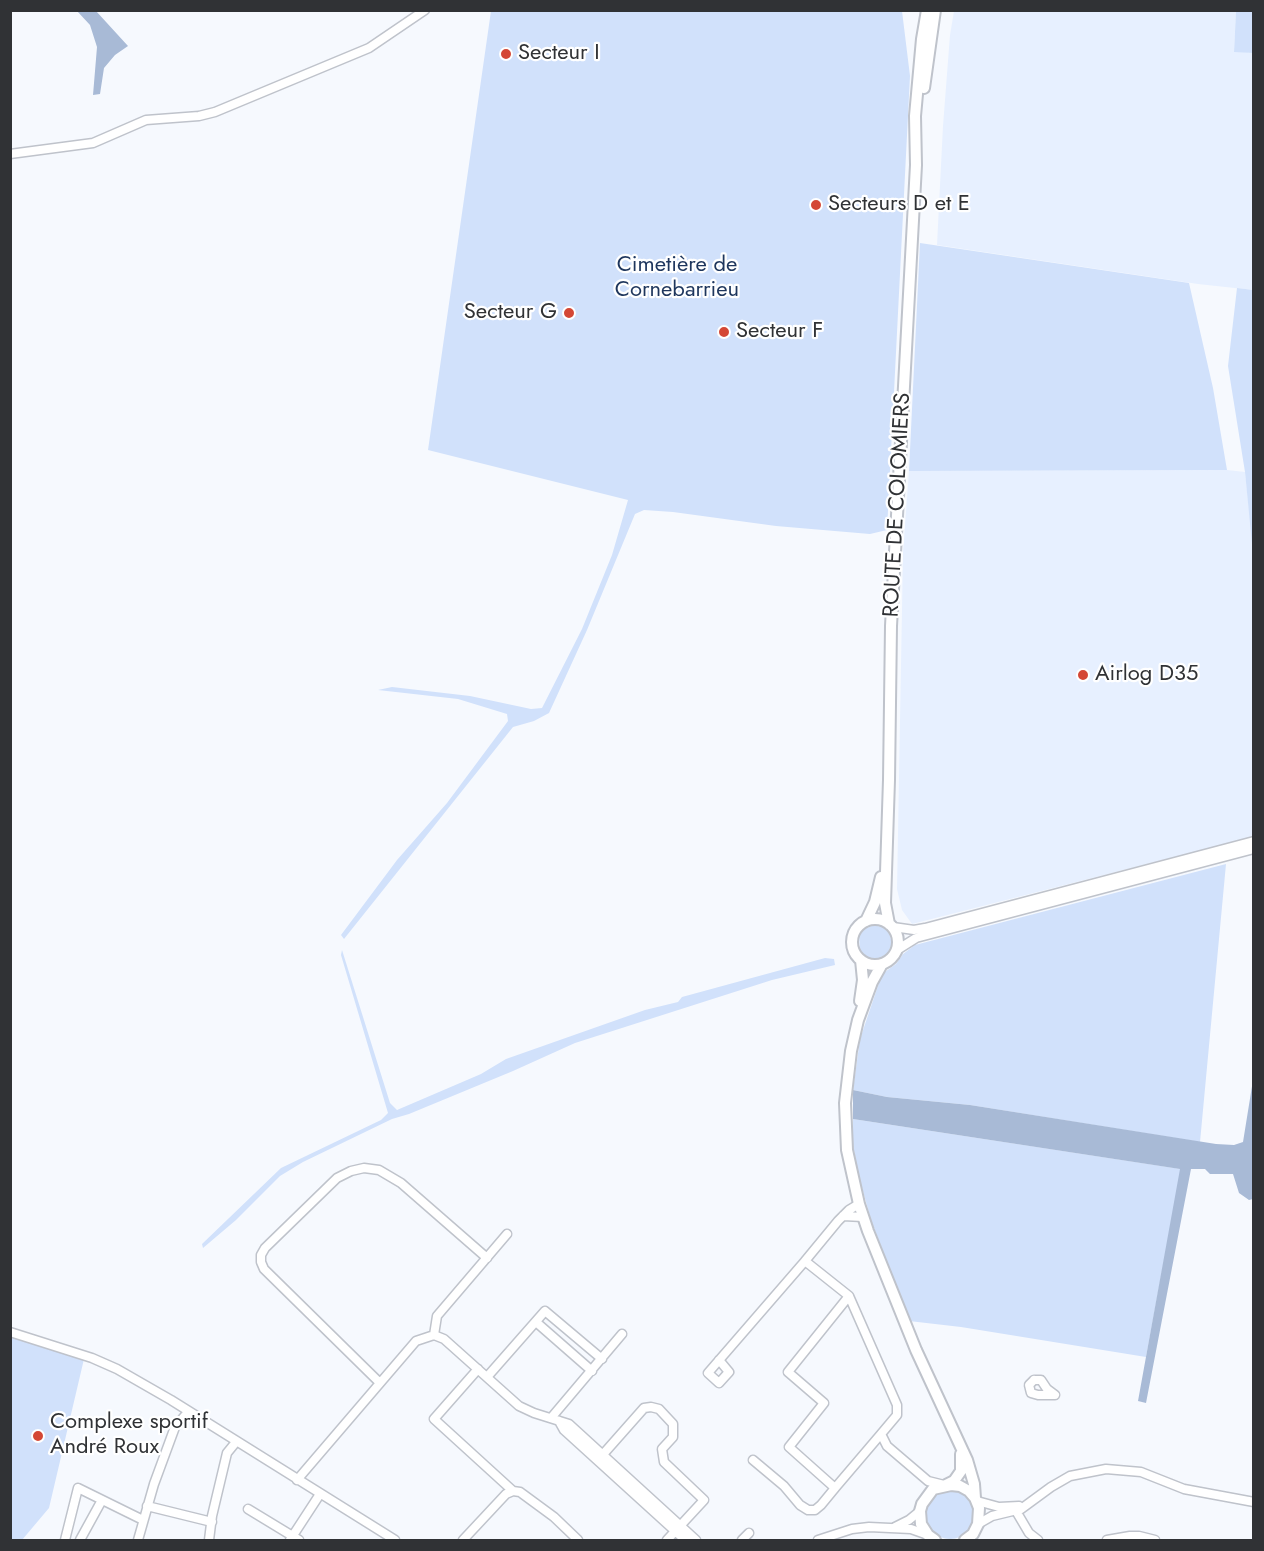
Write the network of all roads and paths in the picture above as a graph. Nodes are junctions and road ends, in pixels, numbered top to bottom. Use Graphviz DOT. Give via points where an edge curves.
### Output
graph roads {
  1 [pos="425,10"];
  2 [pos="927,10"];
  3 [pos="935,10"];
  4 [pos="10,154"];
  5 [pos="916,165"];
  6 [pos="1254,841"];
  7 [pos="888,844"];
  8 [pos="1254,849"];
  9 [pos="866,921"];
  10 [pos="891,926"];
  11 [pos="897,950"];
  12 [pos="861,960"];
  13 [pos="882,964"];
  14 [pos="858,1020"];
  15 [pos="860,1204"];
  16 [pos="843,1216"];
  17 [pos="863,1217"];
  18 [pos="507,1234"];
  19 [pos="487,1258"];
  20 [pos="805,1260"];
  21 [pos="849,1296"];
  22 [pos="536,1322"];
  23 [pos="10,1332"];
  24 [pos="622,1334"];
  25 [pos="434,1335"];
  26 [pos="602,1359"];
  27 [pos="719,1360"];
  28 [pos="478,1369"];
  29 [pos="592,1371"];
  30 [pos="487,1377"];
  31 [pos="380,1383"];
  32 [pos="188,1412"];
  33 [pos="555,1420"];
  34 [pos="881,1434"];
  35 [pos="236,1442"];
  36 [pos="958,1442"];
  37 [pos="600,1457"];
  38 [pos="753,1460"];
  39 [pos="916,1472"];
  40 [pos="297,1480"];
  41 [pos="945,1485"];
  42 [pos="835,1488"];
  43 [pos="513,1491"];
  44 [pos="320,1494"];
  45 [pos="925,1498"];
  46 [pos="102,1500"];
  47 [pos="976,1500"];
  48 [pos="1254,1502"];
  49 [pos="1028,1504"];
  50 [pos="147,1506"];
  51 [pos="248,1509"];
  52 [pos="920,1511"];
  53 [pos="1016,1511"];
  54 [pos="143,1520"];
  55 [pos="212,1522"];
  56 [pos="895,1527"];
  57 [pos="678,1529"];
  58 [pos="977,1531"];
  59 [pos="749,1533"];
  60 [pos="379,1536"];
  61 [pos="932,1538"];
  62 [pos="294,1539"];
  63 [pos="65,1540"];
  64 [pos="80,1540"];
  65 [pos="138,1540"];
  66 [pos="209,1540"];
  67 [pos="395,1540"];
  68 [pos="463,1540"];
  69 [pos="578,1540"];
  70 [pos="667,1540"];
  71 [pos="685,1540"];
  72 [pos="696,1540"];
  73 [pos="742,1540"];
  74 [pos="818,1540"];
  75 [pos="965,1540"];
  76 [pos="1038,1540"];
  77 [pos="1107,1540"];
  78 [pos="1155,1540"];
  1 -- 4 [label="street" via="369,48 214,112 146,120 93,143"];
  2 -- 5 [label="main road, ROUTE DE COLOMIERS" via="917,90"];
  3 -- 5 [label="main road, ROUTE DE COLOMIERS"];
  5 -- 7 [label="main road, ROUTE DE COLOMIERS" via="892,608"];
  6 -- 10 [label="street" via="925,928"];
  7 -- 9 [label="main road, ROUTE DE COLOMIERS" via="875,902"];
  7 -- 10 [label="main road, ROUTE DE COLOMIERS" via="885,903"];
  8 -- 11 [label="street" via="916,938"];
  9 -- 10 [label="main road" via="882,921"];
  9 -- 12 [label="main road" via="853,939"];
  10 -- 11 [label="main road" via="897,936"];
  11 -- 13 [label="main road"];
  12 -- 13 [label="main road"];
  12 -- 14 [label="main road"];
  13 -- 14 [label="main road"];
  14 -- 15 [label="main road" via="844,1112 847,1150"];
  15 -- 16 [label="street"];
  15 -- 17 [label="main road"];
  16 -- 17 [label="street"];
  16 -- 20 [label="street"];
  17 -- 36 [label="main road" via="897,1306"];
  18 -- 19 [label="street"];
  19 -- 25 [label="street" via="438,1316"];
  19 -- 31 [label="street" via="396,1179 364,1168 337,1178 266,1248 261,1255 264,1269"];
  20 -- 21 [label="street"];
  20 -- 27 [label="street"];
  21 -- 34 [label="street" via="897,1405 897,1415"];
  21 -- 42 [label="street" via="788,1372 824,1403 789,1447"];
  22 -- 26 [label="street" via="545,1311"];
  22 -- 29 [label="street"];
  22 -- 30 [label="street"];
  23 -- 32 [label="street" via="117,1369"];
  24 -- 26 [label="street"];
  25 -- 28 [label="street"];
  25 -- 31 [label="street" via="416,1341"];
  26 -- 29 [label="street"];
  28 -- 30 [label="street"];
  28 -- 43 [label="street" via="434,1419"];
  29 -- 33 [label="street"];
  30 -- 33 [label="street" via="519,1406"];
  31 -- 40 [label="street"];
  32 -- 35 [label="street"];
  32 -- 50 [label="street" via="175,1427"];
  33 -- 37 [label="street"];
  34 -- 39 [label="street" via="887,1446"];
  34 -- 42 [label="street"];
  35 -- 40 [label="street"];
  35 -- 55 [label="street" via="227,1453"];
  36 -- 41 [label="main road" via="961,1471"];
  36 -- 47 [label="main road" via="970,1469"];
  37 -- 57 [label="street"];
  37 -- 57 [label="street" via="644,1408 659,1409 674,1430 662,1449 664,1462 704,1500"];
  38 -- 42 [label="street" via="808,1510 815,1510"];
  39 -- 41 [label="street" via="934,1484"];
  39 -- 45 [label="street" via="924,1483"];
  40 -- 44 [label="street"];
  41 -- 45 [label="main road" via="933,1489"];
  41 -- 47 [label="main road" via="965,1488"];
  43 -- 68 [label="street"];
  43 -- 69 [label="street" via="554,1517"];
  44 -- 60 [label="street"];
  44 -- 62 [label="street"];
  45 -- 52 [label="main road"];
  46 -- 54 [label="street"];
  46 -- 63 [label="street" via="78,1488"];
  46 -- 64 [label="street"];
  47 -- 49 [label="street" via="999,1507"];
  47 -- 58 [label="main road" via="980,1514"];
  48 -- 49 [label="street" via="1184,1489 1141,1472 1112,1468 1071,1476"];
  49 -- 53 [label="street"];
  50 -- 54 [label="street"];
  50 -- 55 [label="street"];
  51 -- 62 [label="street"];
  52 -- 56 [label="street"];
  52 -- 61 [label="main road" via="921,1524"];
  53 -- 58 [label="street" via="992,1516"];
  53 -- 76 [label="street"];
  54 -- 65 [label="street"];
  55 -- 66 [label="street"];
  56 -- 61 [label="street" via="919,1530"];
  56 -- 74 [label="street" via="852,1529"];
  57 -- 70 [label="street"];
  57 -- 71 [label="street"];
  57 -- 72 [label="street"];
  58 -- 75 [label="main road"];
  59 -- 73 [label="street"];
  60 -- 67 [label="street"];
  77 -- 78 [label="street" via="1130,1536"];
}
